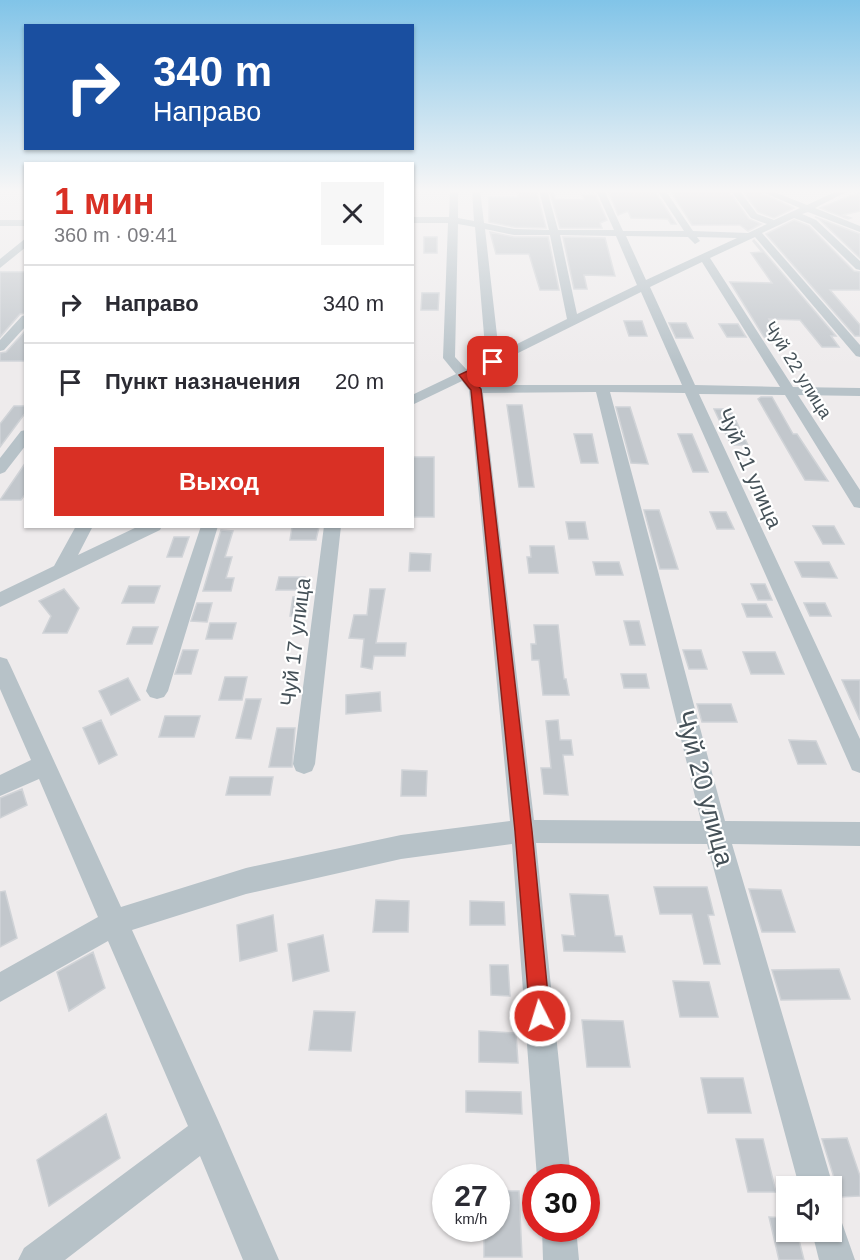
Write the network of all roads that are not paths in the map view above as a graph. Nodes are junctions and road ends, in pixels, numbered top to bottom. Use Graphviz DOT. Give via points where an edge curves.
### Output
graph roads {
  1 [pos="18,249"];
  2 [pos="453,249"];
  3 [pos="482,249"];
  4 [pos="558,249"];
  5 [pos="626,249"];
  6 [pos="700,249"];
  7 [pos="713,249"];
  8 [pos="767,249"];
  9 [pos="841,249"];
  10 [pos="702,253"];
  11 [pos="0,265"];
  12 [pos="860,267"];
  13 [pos="643,286"];
  14 [pos="24,320"];
  15 [pos="573,322"];
  16 [pos="0,347"];
  17 [pos="860,352"];
  18 [pos="493,362"];
  19 [pos="470,382"];
  20 [pos="602,388"];
  21 [pos="691,389"];
  22 [pos="790,391"];
  23 [pos="860,392"];
  24 [pos="414,400"];
  25 [pos="24,437"];
  26 [pos="0,469"];
  27 [pos="860,503"];
  28 [pos="84,528"];
  29 [pos="150,528"];
  30 [pos="209,528"];
  31 [pos="333,528"];
  32 [pos="62,570"];
  33 [pos="0,600"];
  34 [pos="0,664"];
  35 [pos="157,691"];
  36 [pos="304,764"];
  37 [pos="860,764"];
  38 [pos="44,765"];
  39 [pos="0,786"];
  40 [pos="523,831"];
  41 [pos="716,832"];
  42 [pos="860,834"];
  43 [pos="112,923"];
  44 [pos="0,988"];
  45 [pos="207,1131"];
  46 [pos="553,1164"];
  47 [pos="813,1176"];
  48 [pos="560,1242"];
  49 [pos="832,1242"];
  50 [pos="36,1260"];
  51 [pos="261,1260"];
  52 [pos="561,1260"];
  53 [pos="837,1260"];
  1 -- 11 [label="street"];
  2 -- 19 [label="street" via="449,358"];
  3 -- 18 [label="street"];
  4 -- 15 [label="street"];
  5 -- 13 [label="street, Чуй 21 улица"];
  6 -- 10 [label="street, Чуй 22 улица"];
  7 -- 10 [label="street"];
  8 -- 17 [label="street"];
  9 -- 12 [label="street"];
  10 -- 13 [label="street"];
  10 -- 22 [label="street, Чуй 22 улица"];
  13 -- 15 [label="street"];
  13 -- 21 [label="street, Чуй 21 улица"];
  14 -- 16 [label="street"];
  15 -- 18 [label="street"];
  18 -- 19 [label="street"];
  19 -- 20 [label="street"];
  19 -- 24 [label="street"];
  19 -- 40 [label="street"];
  20 -- 21 [label="street"];
  20 -- 41 [label="street, Чуй 20 улица"];
  21 -- 22 [label="street"];
  21 -- 37 [label="street, Чуй 21 улица"];
  22 -- 23 [label="street"];
  22 -- 27 [label="street, Чуй 22 улица"];
  25 -- 26 [label="street"];
  28 -- 32 [label="street"];
  29 -- 32 [label="street"];
  30 -- 35 [label="street"];
  31 -- 36 [label="street, Чуй 17 улица"];
  32 -- 33 [label="street"];
  34 -- 38 [label="street"];
  38 -- 39 [label="street"];
  38 -- 43 [label="street"];
  40 -- 41 [label="street"];
  40 -- 43 [label="street" via="401,846 257,879"];
  40 -- 46 [label="street"];
  41 -- 42 [label="street"];
  41 -- 47 [label="street, Чуй 20 улица"];
  43 -- 44 [label="street"];
  43 -- 45 [label="street"];
  45 -- 50 [label="street"];
  45 -- 51 [label="street"];
  48 -- 52 [label="street"];
  49 -- 53 [label="street"];
}
